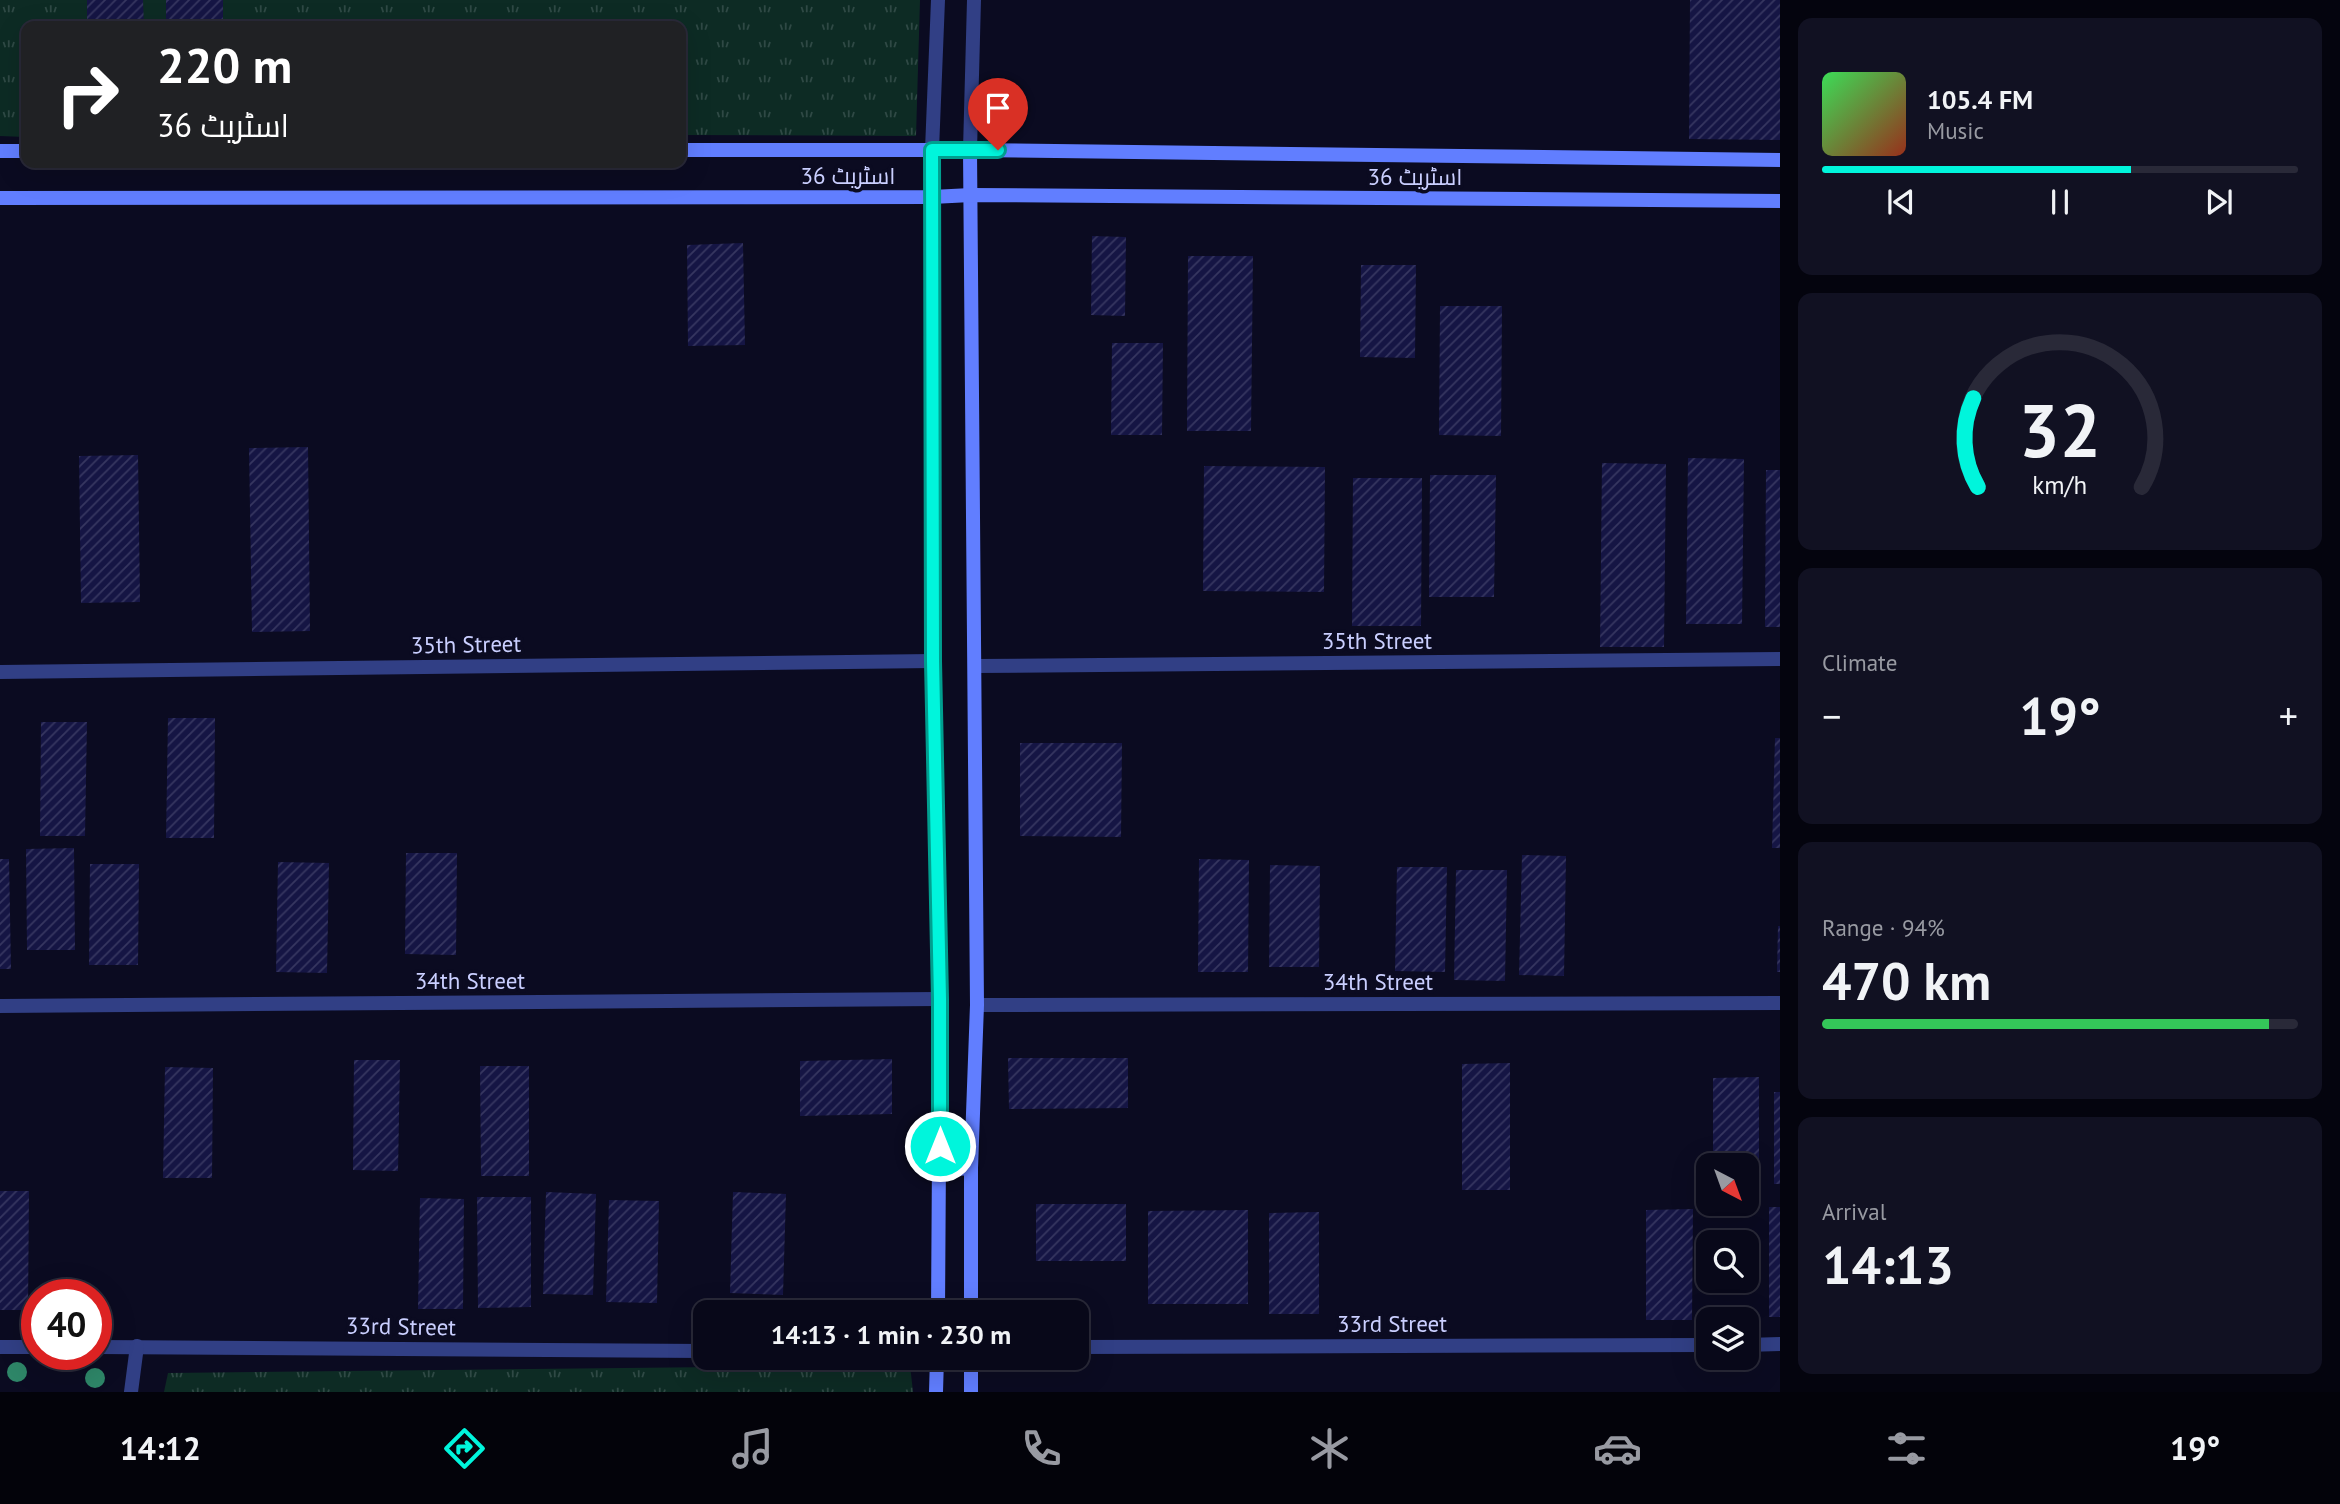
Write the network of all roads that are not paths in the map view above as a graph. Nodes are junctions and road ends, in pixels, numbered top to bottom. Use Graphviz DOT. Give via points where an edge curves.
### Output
graph roads {
  1 [pos="938,0"];
  2 [pos="974,0"];
  3 [pos="686,150"];
  4 [pos="932,150"];
  5 [pos="970,150"];
  6 [pos="21,151"];
  7 [pos="0,152"];
  8 [pos="1780,160"];
  9 [pos="971,195"];
  10 [pos="932,197"];
  11 [pos="0,198"];
  12 [pos="1780,201"];
  13 [pos="1780,660"];
  14 [pos="933,661"];
  15 [pos="975,666"];
  16 [pos="0,673"];
  17 [pos="940,999"];
  18 [pos="1780,1003"];
  19 [pos="977,1005"];
  20 [pos="0,1006"];
  21 [pos="971,1168"];
  22 [pos="940,1170"];
  23 [pos="938,1300"];
  24 [pos="971,1300"];
  25 [pos="1780,1344"];
  26 [pos="1696,1345"];
  27 [pos="1759,1345"];
  28 [pos="137,1346"];
  29 [pos="21,1347"];
  30 [pos="112,1347"];
  31 [pos="1089,1347"];
  32 [pos="0,1348"];
  33 [pos="693,1352"];
  34 [pos="937,1370"];
  35 [pos="971,1370"];
  36 [pos="131,1392"];
  37 [pos="936,1392"];
  38 [pos="971,1392"];
  1 -- 4 [label="street"];
  2 -- 5 [label="street"];
  3 -- 4 [label="street, اسٹریٹ 36"];
  4 -- 5 [label="street, اسٹریٹ 36"];
  4 -- 10 [label="street"];
  5 -- 8 [label="street, اسٹریٹ 36"];
  5 -- 9 [label="street"];
  6 -- 7 [label="street"];
  9 -- 10 [label="street, اسٹریٹ 36"];
  9 -- 12 [label="street, اسٹریٹ 36"];
  9 -- 15 [label="street"];
  10 -- 11 [label="street, اسٹریٹ 36"];
  10 -- 14 [label="street"];
  13 -- 15 [label="street, 35th Street"];
  14 -- 16 [label="street, 35th Street"];
  14 -- 17 [label="street"];
  15 -- 19 [label="street"];
  17 -- 20 [label="street, 34th Street"];
  17 -- 22 [label="street"];
  18 -- 19 [label="street, 34th Street"];
  19 -- 21 [label="street"];
  21 -- 22 [label="street"];
  21 -- 24 [label="street"];
  22 -- 23 [label="street"];
  25 -- 27 [label="street"];
  26 -- 31 [label="street, 33rd Street"];
  28 -- 30 [label="street, 33rd Street"];
  28 -- 33 [label="street, 33rd Street"];
  28 -- 36 [label="street"];
  29 -- 32 [label="street"];
  34 -- 37 [label="street"];
  35 -- 38 [label="street"];
}
